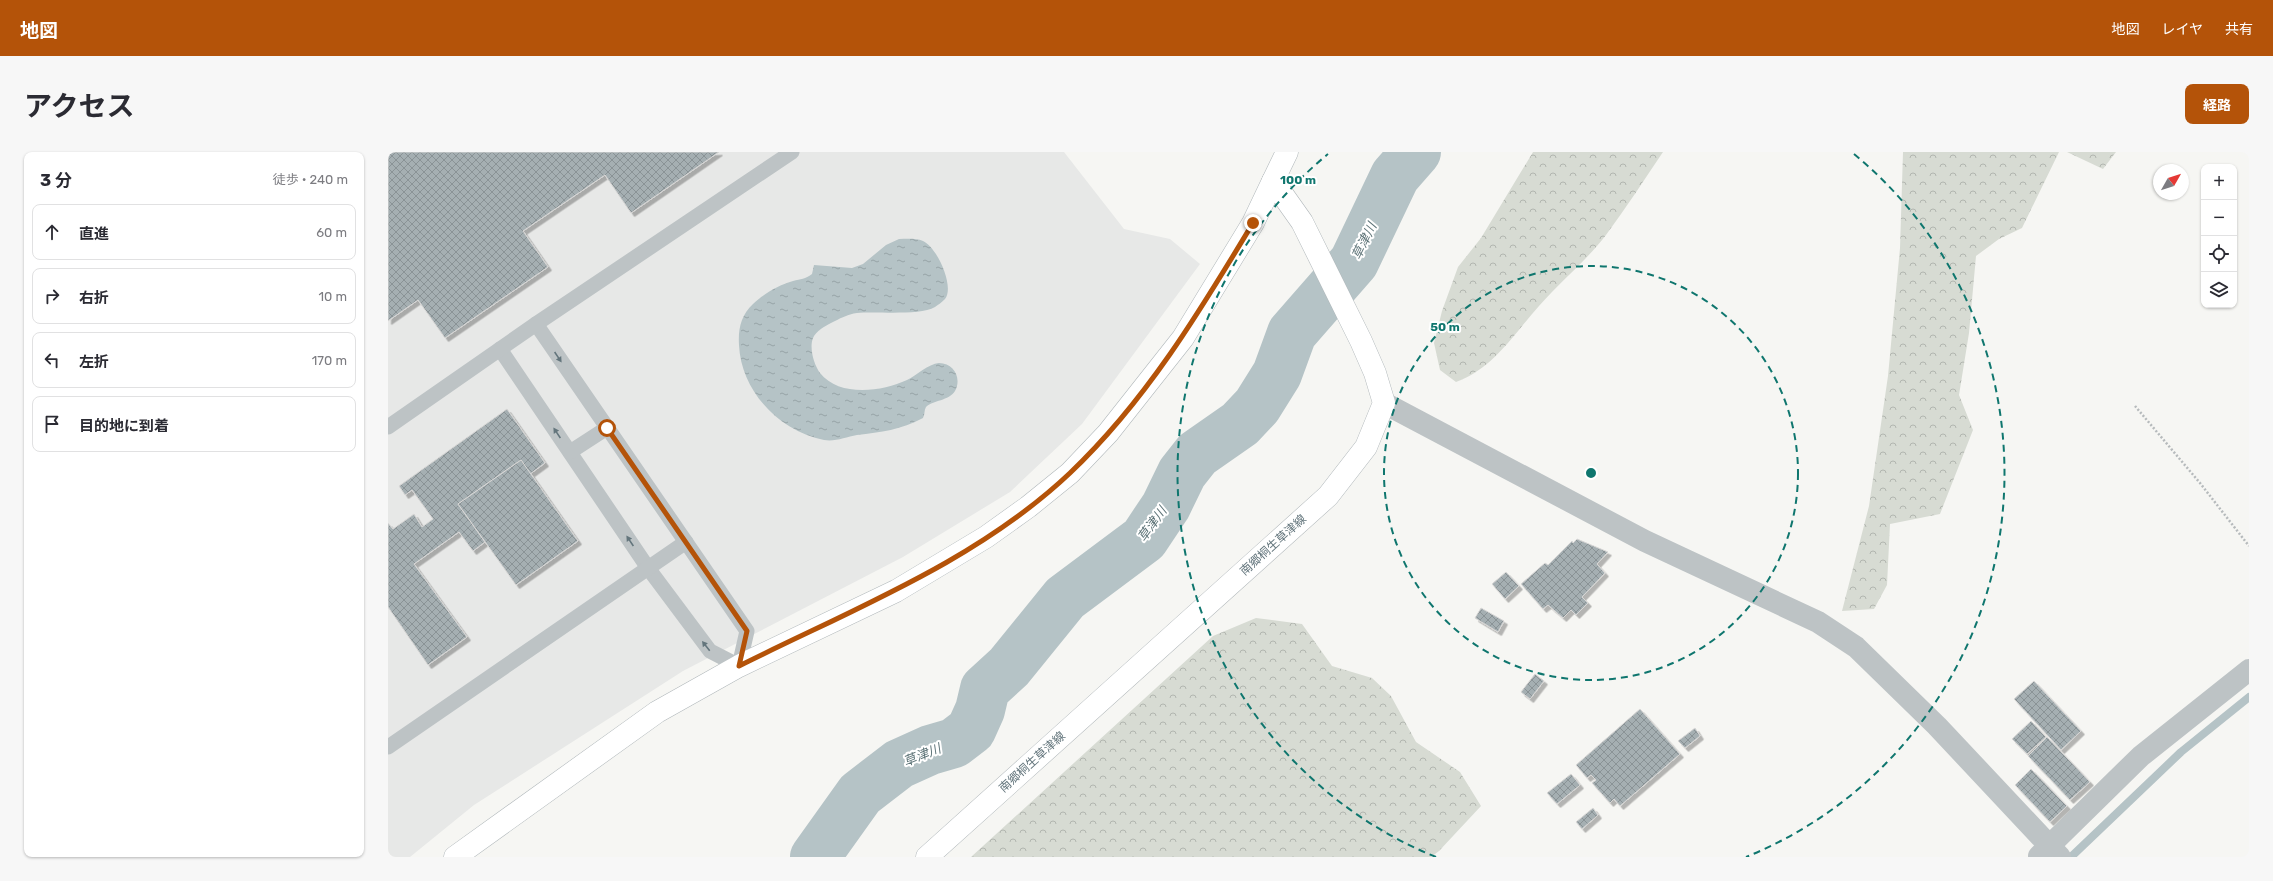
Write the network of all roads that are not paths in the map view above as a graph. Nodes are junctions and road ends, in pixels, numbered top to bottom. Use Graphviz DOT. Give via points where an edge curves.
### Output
graph roads {
  1 [pos="792,152"];
  2 [pos="1287,152"];
  3 [pos="773,157"];
  4 [pos="1272,181"];
  5 [pos="536,324"];
  6 [pos="500,350"];
  7 [pos="1384,403"];
  8 [pos="388,427"];
  9 [pos="607,428"];
  10 [pos="570,452"];
  11 [pos="686,542"];
  12 [pos="648,568"];
  13 [pos="739,666"];
  14 [pos="2249,670"];
  15 [pos="388,747"];
  16 [pos="2049,853"];
  17 [pos="455,857"];
  18 [pos="927,857"];
  1 -- 3 [label="lane"];
  2 -- 4 [label="street"];
  3 -- 5 [label="lane"];
  4 -- 7 [label="street" via="1302,222 1361,340"];
  4 -- 13 [label="street" via="1253,223 1183,338 1108,433 1070,473 986,537 896,591"];
  5 -- 6 [label="lane"];
  5 -- 9 [label="lane, one-way"];
  6 -- 8 [label="lane"];
  10 -- 6 [label="lane, one-way"];
  7 -- 16 [label="street" via="1645,541 1818,622 1856,647 1932,721"];
  7 -- 18 [label="street, 南郷桐生草津線" via="1366,447 1328,496"];
  9 -- 10 [label="lane"];
  9 -- 11 [label="lane"];
  12 -- 10 [label="lane, one-way"];
  11 -- 12 [label="lane"];
  11 -- 13 [label="lane" via="747,631"];
  13 -- 12 [label="lane, one-way" via="710,651"];
  12 -- 15 [label="lane"];
  13 -- 17 [label="street" via="657,712"];
  14 -- 16 [label="street" via="2141,756"];
}
